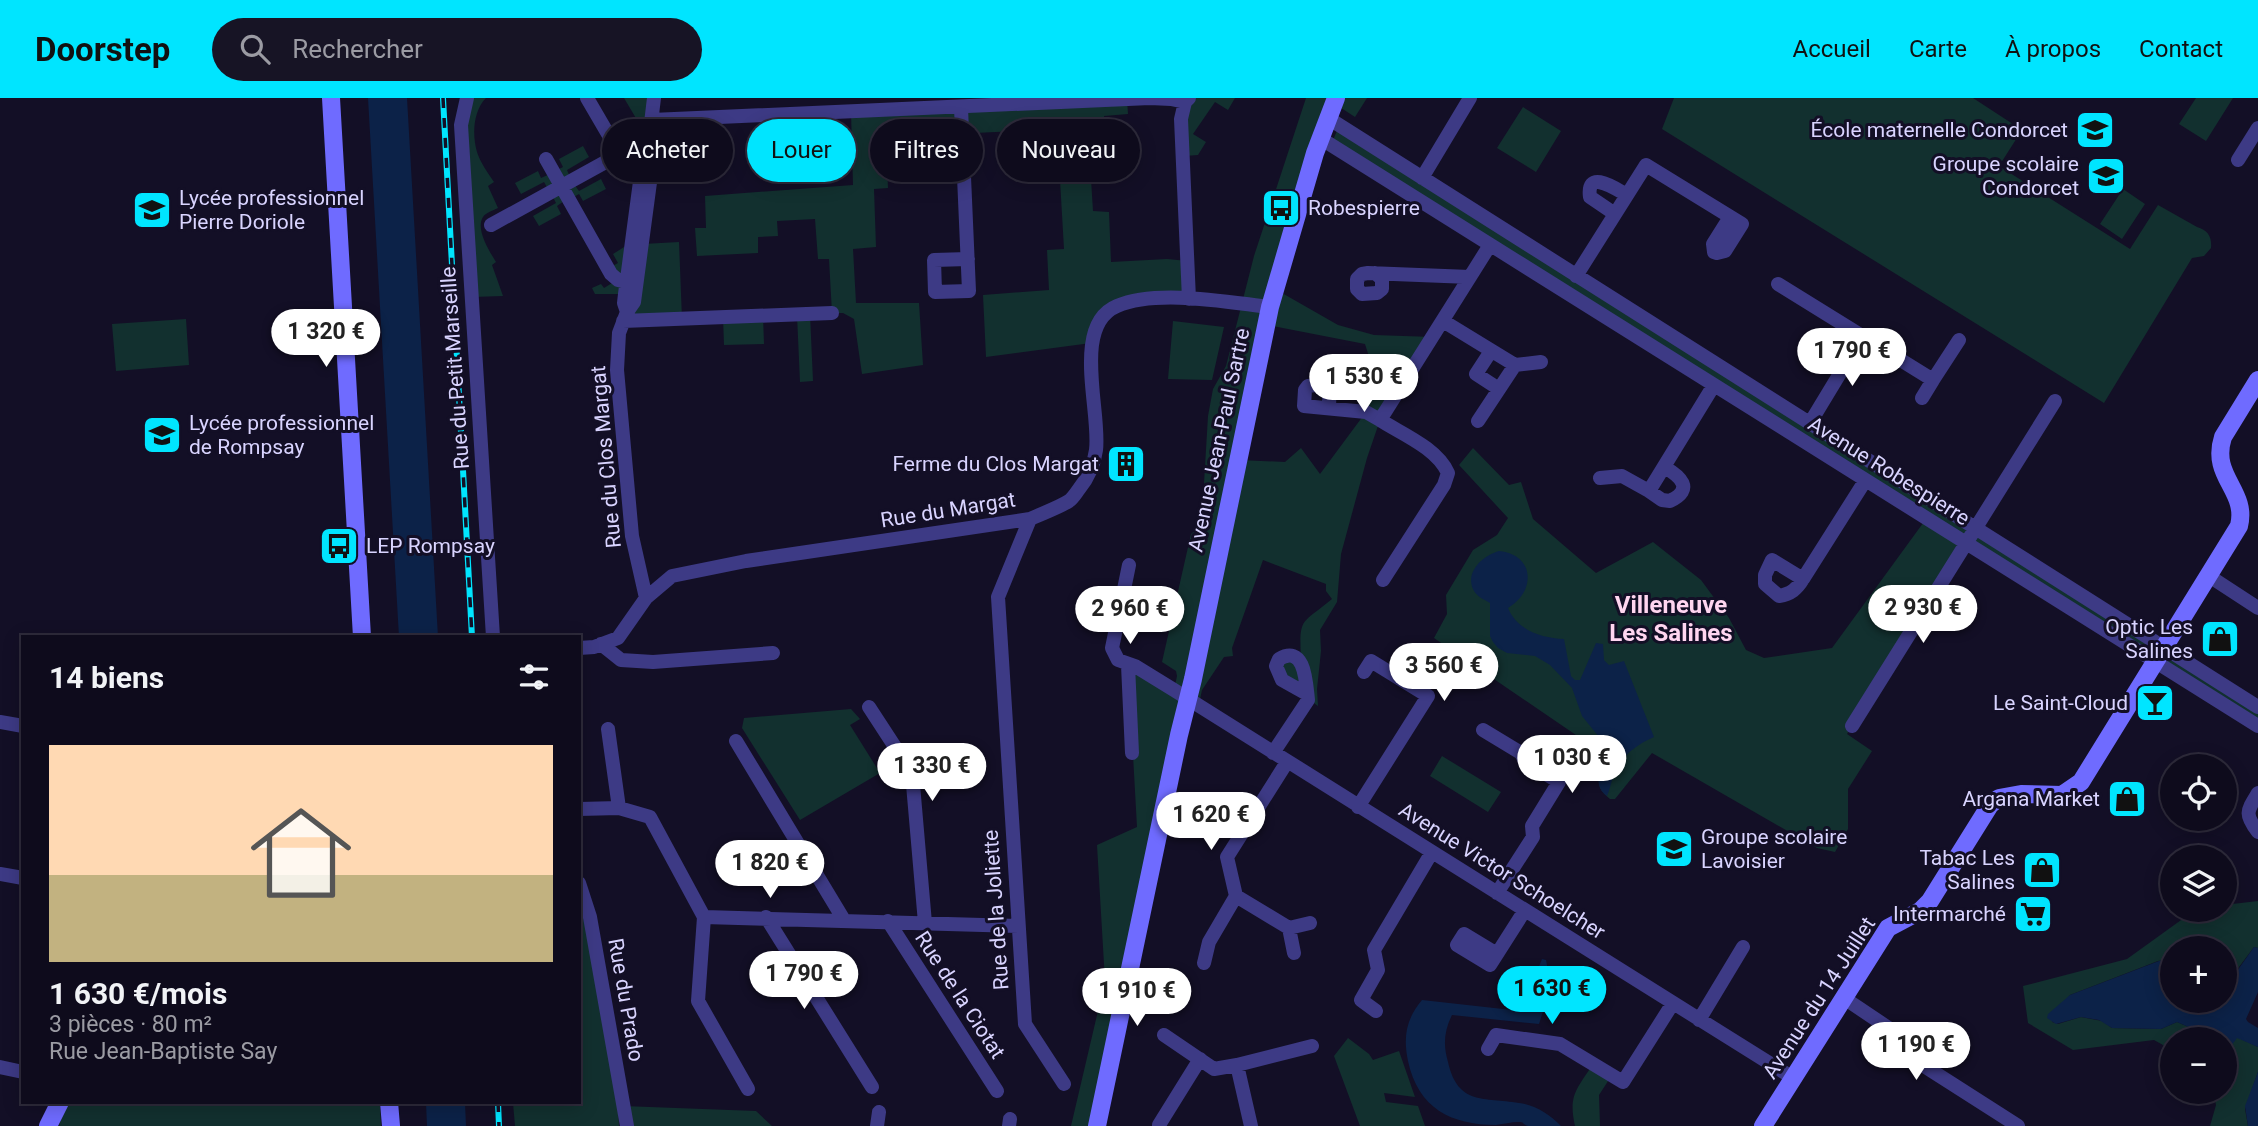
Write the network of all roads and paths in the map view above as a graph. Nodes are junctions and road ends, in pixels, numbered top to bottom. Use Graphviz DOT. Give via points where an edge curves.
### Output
graph roads {
  1 [pos="331,98"];
  2 [pos="467,98"];
  3 [pos="587,98"];
  4 [pos="654,98"];
  5 [pos="1336,98"];
  6 [pos="1470,98"];
  7 [pos="1187,100"];
  8 [pos="961,108"];
  9 [pos="1328,118"];
  10 [pos="651,119"];
  11 [pos="717,119"];
  12 [pos="602,123"];
  13 [pos="2258,128"];
  14 [pos="1320,138"];
  15 [pos="546,159"];
  16 [pos="2238,160"];
  17 [pos="602,164"];
  18 [pos="1422,178"];
  19 [pos="644,182"];
  20 [pos="645,182"];
  21 [pos="561,186"];
  22 [pos="1627,195"];
  23 [pos="1615,214"];
  24 [pos="1730,217"];
  25 [pos="491,225"];
  26 [pos="1490,245"];
  27 [pos="968,259"];
  28 [pos="1375,273"];
  29 [pos="1576,276"];
  30 [pos="1470,277"];
  31 [pos="626,282"];
  32 [pos="1778,284"];
  33 [pos="1189,299"];
  34 [pos="1270,307"];
  35 [pos="831,313"];
  36 [pos="625,317"];
  37 [pos="1443,321"];
  38 [pos="1862,337"];
  39 [pos="1959,340"];
  40 [pos="1491,351"];
  41 [pos="1541,362"];
  42 [pos="1515,365"];
  43 [pos="1933,380"];
  44 [pos="2258,380"];
  45 [pos="1714,386"];
  46 [pos="1499,389"];
  47 [pos="1922,398"];
  48 [pos="2055,401"];
  49 [pos="1329,407"];
  50 [pos="1382,417"];
  51 [pos="1478,421"];
  52 [pos="1810,423"];
  53 [pos="1664,467"];
  54 [pos="1600,478"];
  55 [pos="1865,481"];
  56 [pos="1649,491"];
  57 [pos="1030,519"];
  58 [pos="1975,528"];
  59 [pos="1965,544"];
  60 [pos="1129,565"];
  61 [pos="2209,576"];
  62 [pos="1803,579"];
  63 [pos="1383,580"];
  64 [pos="646,598"];
  65 [pos="2258,608"];
  66 [pos="362,635"];
  67 [pos="493,635"];
  68 [pos="601,644"];
  69 [pos="581,648"];
  70 [pos="773,653"];
  71 [pos="2160,656"];
  72 [pos="1128,665"];
  73 [pos="1364,671"];
  74 [pos="1307,694"];
  75 [pos="1188,701"];
  76 [pos="870,707"];
  77 [pos="2258,707"];
  78 [pos="0,722"];
  79 [pos="21,726"];
  80 [pos="1852,726"];
  81 [pos="2258,726"];
  82 [pos="608,729"];
  83 [pos="1483,730"];
  84 [pos="736,741"];
  85 [pos="1132,753"];
  86 [pos="1273,753"];
  87 [pos="1287,762"];
  88 [pos="2258,793"];
  89 [pos="1358,807"];
  90 [pos="620,808"];
  91 [pos="581,809"];
  92 [pos="2258,832"];
  93 [pos="1432,852"];
  94 [pos="0,874"];
  95 [pos="21,878"];
  96 [pos="581,889"];
  97 [pos="1497,893"];
  98 [pos="1236,896"];
  99 [pos="1525,910"];
  100 [pos="704,917"];
  101 [pos="766,917"];
  102 [pos="844,920"];
  103 [pos="888,921"];
  104 [pos="925,923"];
  105 [pos="1310,923"];
  106 [pos="1018,926"];
  107 [pos="1289,928"];
  108 [pos="1744,947"];
  109 [pos="1294,953"];
  110 [pos="1497,954"];
  111 [pos="1204,964"];
  112 [pos="1844,998"];
  113 [pos="1673,1003"];
  114 [pos="1376,1011"];
  115 [pos="1699,1020"];
  116 [pos="1164,1035"];
  117 [pos="1312,1046"];
  118 [pos="1488,1049"];
  119 [pos="1200,1059"];
  120 [pos="1237,1065"];
  121 [pos="0,1067"];
  122 [pos="21,1072"];
  123 [pos="1793,1078"];
  124 [pos="1064,1084"];
  125 [pos="872,1087"];
  126 [pos="748,1089"];
  127 [pos="997,1091"];
  128 [pos="59,1104"];
  129 [pos="389,1104"];
  130 [pos="1159,1125"];
  131 [pos="48,1126"];
  132 [pos="391,1126"];
  133 [pos="627,1126"];
  134 [pos="1097,1126"];
  135 [pos="1251,1126"];
  136 [pos="1763,1126"];
  137 [pos="2018,1126"];
  1 -- 66 [label="street"];
  2 -- 67 [label="street, Rue du Petit Marseille" via="461,125"];
  3 -- 12 [label="street"];
  4 -- 10 [label="street, Rue du Clos Margat"];
  5 -- 9 [label="street, Avenue Jean-Paul Sartre"];
  6 -- 18 [label="street"];
  7 -- 8 [label="street"];
  7 -- 33 [label="street" via="1181,119"];
  8 -- 11 [label="street"];
  8 -- 27 [label="street"];
  9 -- 14 [label="street, Avenue Jean-Paul Sartre"];
  9 -- 18 [label="street, Avenue Robespierre"];
  13 -- 16 [label="street"];
  14 -- 26 [label="street, Avenue Robespierre"];
  14 -- 34 [label="street, Avenue Jean-Paul Sartre"];
  15 -- 21 [label="street"];
  17 -- 21 [label="street"];
  18 -- 29 [label="street, Avenue Robespierre"];
  19 -- 31 [label="street, Rue du Clos Margat"];
  20 -- 36 [label="street, Rue du Clos Margat" via="634,302"];
  21 -- 25 [label="street"];
  21 -- 31 [label="street" via="611,274"];
  22 -- 23 [label="street"];
  22 -- 23 [label="street" via="1606,183 1592,184 1590,197"];
  22 -- 24 [label="street" via="1646,165"];
  23 -- 29 [label="street"];
  26 -- 30 [label="street"];
  26 -- 45 [label="street, Avenue Robespierre"];
  28 -- 30 [label="street"];
  29 -- 52 [label="street, Avenue Robespierre"];
  30 -- 37 [label="street"];
  31 -- 36 [label="street, Rue du Clos Margat"];
  32 -- 38 [label="street"];
  33 -- 34 [label="street, Rue du Margat"];
  33 -- 57 [label="street, Rue du Margat" via="1146,298 1114,307 1103,316 1091,344 1096,450 1088,477 1070,500"];
  34 -- 75 [label="street, Avenue Jean-Paul Sartre"];
  35 -- 36 [label="street"];
  36 -- 64 [label="street, Rue du Clos Margat" via="619,332 617,370 632,536"];
  37 -- 40 [label="street"];
  37 -- 50 [label="street"];
  38 -- 43 [label="street"];
  38 -- 52 [label="street"];
  39 -- 43 [label="street"];
  40 -- 42 [label="street"];
  40 -- 46 [label="street" via="1476,374"];
  41 -- 42 [label="street"];
  42 -- 46 [label="street"];
  43 -- 47 [label="street"];
  44 -- 61 [label="street, Avenue du 14 Juillet" via="2219,448 2223,473 2240,504 2241,516"];
  45 -- 53 [label="street"];
  45 -- 55 [label="street, Avenue Robespierre"];
  46 -- 51 [label="street"];
  48 -- 58 [label="street"];
  49 -- 50 [label="street"];
  50 -- 63 [label="street" via="1430,452 1448,473"];
  52 -- 58 [label="street, Avenue Robespierre"];
  53 -- 56 [label="street"];
  53 -- 56 [label="street" via="1682,480 1679,494 1666,501"];
  54 -- 56 [label="street" via="1622,475"];
  55 -- 59 [label="street, Avenue Robespierre"];
  55 -- 62 [label="street"];
  57 -- 64 [label="street, Rue du Margat" via="672,576"];
  57 -- 106 [label="street, Rue de la Joliette" via="998,597"];
  58 -- 59 [label="street"];
  58 -- 71 [label="street, Avenue Robespierre"];
  59 -- 71 [label="street, Avenue Robespierre"];
  59 -- 80 [label="street"];
  60 -- 72 [label="street" via="1112,648 1118,660"];
  61 -- 65 [label="street"];
  61 -- 71 [label="street, Avenue du 14 Juillet"];
  64 -- 68 [label="street, Rue du Margat" via="618,638"];
  68 -- 69 [label="street, Rue du Margat"];
  68 -- 70 [label="street" via="621,660 653,662"];
  71 -- 77 [label="street, Avenue Robespierre"];
  71 -- 81 [label="street, Avenue Robespierre"];
  71 -- 112 [label="street, Avenue du 14 Juillet" via="2081,782 2062,795 2021,794 1999,798 1990,805 1930,901 1888,928"];
  72 -- 75 [label="street, Avenue Victor Schoelcher"];
  72 -- 85 [label="street"];
  73 -- 89 [label="street" via="1371,661 1428,696"];
  74 -- 86 [label="street"];
  75 -- 86 [label="street, Avenue Victor Schoelcher"];
  75 -- 134 [label="street, Avenue Jean-Paul Sartre"];
  76 -- 104 [label="street" via="912,773"];
  78 -- 79 [label="street"];
  82 -- 90 [label="street"];
  83 -- 97 [label="street" via="1559,782 1532,826 1533,837"];
  84 -- 102 [label="street"];
  86 -- 87 [label="street, Avenue Victor Schoelcher"];
  87 -- 89 [label="street, Avenue Victor Schoelcher"];
  87 -- 98 [label="street" via="1227,858"];
  88 -- 92 [label="street" via="2248,809 2248,818"];
  89 -- 93 [label="street, Avenue Victor Schoelcher"];
  90 -- 91 [label="street"];
  90 -- 100 [label="street" via="650,817"];
  93 -- 97 [label="street, Avenue Victor Schoelcher"];
  93 -- 114 [label="street" via="1374,950 1378,970 1361,1000"];
  94 -- 95 [label="street"];
  96 -- 133 [label="street, Rue du Prado" via="590,917"];
  97 -- 99 [label="street, Avenue Victor Schoelcher"];
  98 -- 107 [label="street"];
  98 -- 111 [label="street" via="1209,942"];
  99 -- 110 [label="street"];
  99 -- 113 [label="street, Avenue Victor Schoelcher"];
  100 -- 101 [label="street"];
  100 -- 126 [label="street" via="698,1002"];
  101 -- 102 [label="street"];
  101 -- 125 [label="street"];
  102 -- 103 [label="street"];
  103 -- 104 [label="street"];
  103 -- 127 [label="street, Rue de la Ciotat"];
  104 -- 106 [label="street"];
  105 -- 107 [label="street"];
  106 -- 124 [label="street, Rue de la Joliette" via="1026,1028"];
  107 -- 109 [label="street"];
  108 -- 115 [label="street"];
  112 -- 123 [label="street, Avenue du 14 Juillet"];
  112 -- 137 [label="street" via="1890,1027 1907,1055"];
  113 -- 115 [label="street, Avenue Victor Schoelcher"];
  113 -- 118 [label="street" via="1623,1082 1560,1044 1496,1035"];
  115 -- 123 [label="street, Avenue Victor Schoelcher"];
  116 -- 119 [label="street"];
  117 -- 120 [label="street"];
  119 -- 120 [label="street" via="1214,1069"];
  119 -- 130 [label="street"];
  120 -- 135 [label="street"];
  121 -- 122 [label="street"];
  123 -- 136 [label="street, Avenue du 14 Juillet"];
  128 -- 131 [label="street"];
  129 -- 132 [label="street"];
}
